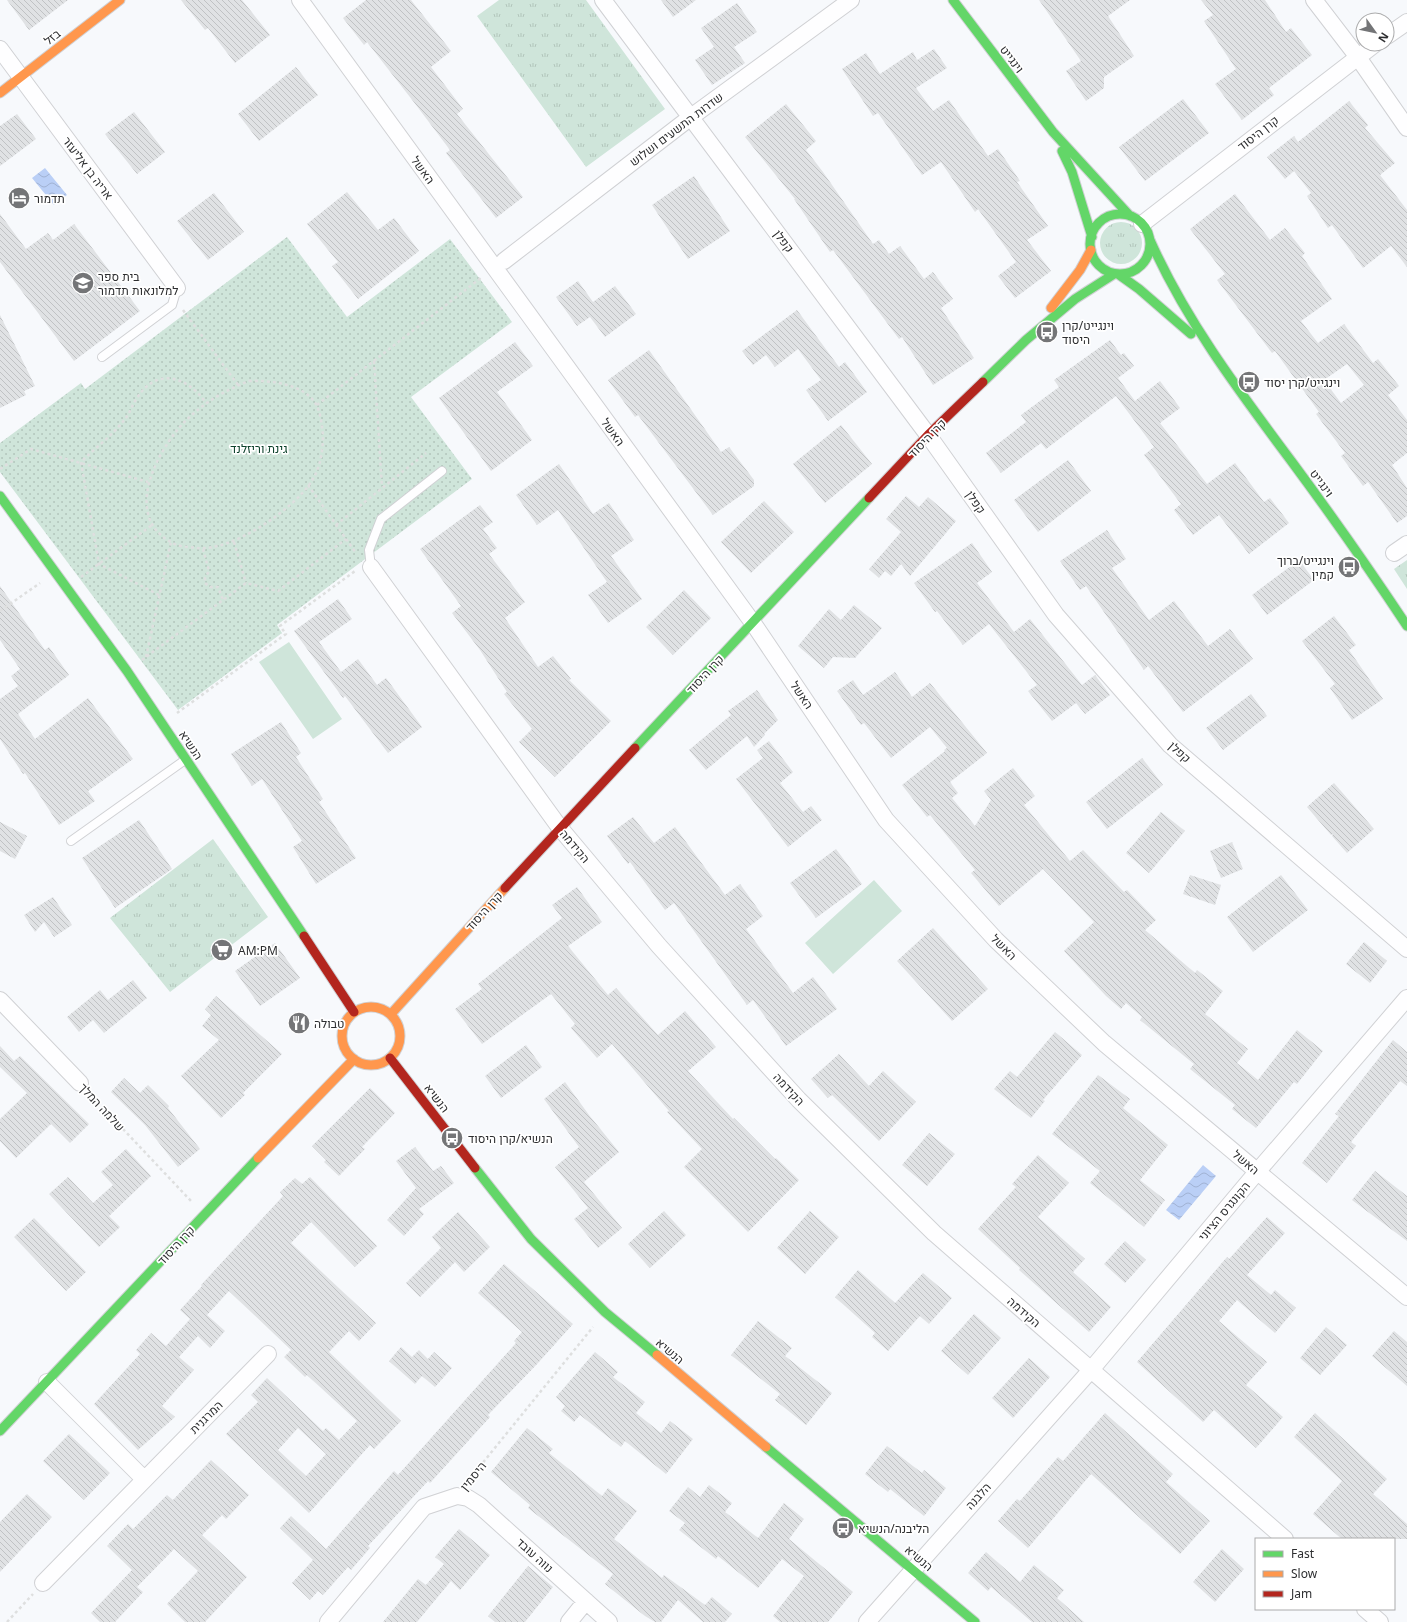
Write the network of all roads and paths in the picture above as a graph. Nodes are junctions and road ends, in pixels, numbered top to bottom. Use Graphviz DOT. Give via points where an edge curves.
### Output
graph roads {
  1 [pos="120,0"];
  2 [pos="300,0"];
  3 [pos="604,0"];
  4 [pos="852,0"];
  5 [pos="953,0"];
  6 [pos="1314,0"];
  7 [pos="1407,22"];
  8 [pos="1395,30"];
  9 [pos="0,49"];
  10 [pos="1363,52"];
  11 [pos="1357,56"];
  12 [pos="21,78"];
  13 [pos="0,93"];
  14 [pos="692,117"];
  15 [pos="1407,128"];
  16 [pos="1052,132"];
  17 [pos="1136,220"];
  18 [pos="1092,237"];
  19 [pos="1150,240"];
  20 [pos="1091,250"];
  21 [pos="499,264"];
  22 [pos="1116,274"];
  23 [pos="176,293"];
  24 [pos="1026,340"];
  25 [pos="1214,355"];
  26 [pos="102,357"];
  27 [pos="374,361"];
  28 [pos="238,385"];
  29 [pos="206,403"];
  30 [pos="316,405"];
  31 [pos="928,434"];
  32 [pos="426,453"];
  33 [pos="81,462"];
  34 [pos="0,469"];
  35 [pos="442,471"];
  36 [pos="148,482"];
  37 [pos="308,486"];
  38 [pos="382,488"];
  39 [pos="0,496"];
  40 [pos="152,525"];
  41 [pos="336,525"];
  42 [pos="346,539"];
  43 [pos="171,542"];
  44 [pos="234,542"];
  45 [pos="203,549"];
  46 [pos="99,564"];
  47 [pos="368,564"];
  48 [pos="56,572"];
  49 [pos="246,584"];
  50 [pos="67,588"];
  51 [pos="159,595"];
  52 [pos="223,600"];
  53 [pos="0,611"];
  54 [pos="753,623"];
  55 [pos="1407,626"];
  56 [pos="146,657"];
  57 [pos="127,671"];
  58 [pos="162,724"];
  59 [pos="186,759"];
  60 [pos="560,828"];
  61 [pos="71,841"];
  62 [pos="1407,949"];
  63 [pos="1407,998"];
  64 [pos="0,1000"];
  65 [pos="354,1012"];
  66 [pos="391,1014"];
  67 [pos="390,1058"];
  68 [pos="354,1060"];
  69 [pos="80,1083"];
  70 [pos="1258,1172"];
  71 [pos="204,1214"];
  72 [pos="1407,1297"];
  73 [pos="605,1312"];
  74 [pos="268,1354"];
  75 [pos="1090,1370"];
  76 [pos="47,1382"];
  77 [pos="0,1431"];
  78 [pos="144,1479"];
  79 [pos="457,1496"];
  80 [pos="1284,1538"];
  81 [pos="913,1569"];
  82 [pos="43,1583"];
  83 [pos="586,1601"];
  84 [pos="1366,1610"];
  85 [pos="7,1622"];
  86 [pos="328,1622"];
  87 [pos="569,1622"];
  88 [pos="609,1622"];
  89 [pos="867,1622"];
  90 [pos="975,1622"];
  91 [pos="1380,1622"];
  1 -- 12 [label="street, בזל"];
  2 -- 21 [label="street, האשל"];
  3 -- 14 [label="street, קפלן"];
  4 -- 14 [label="street, שדרות התשעים ושלוש"];
  5 -- 16 [label="street, וינגייט"];
  6 -- 11 [label="street"];
  7 -- 8 [label="street"];
  9 -- 12 [label="street, אריה בן אליעזר"];
  10 -- 11 [label="street, קרן היסוד"];
  11 -- 15 [label="street"];
  11 -- 17 [label="street, קרן היסוד"];
  12 -- 13 [label="street, בזל"];
  12 -- 23 [label="street, אריה בן אליעזר"];
  14 -- 21 [label="street, שדרות התשעים ושלוש"];
  14 -- 31 [label="street, קפלן"];
  16 -- 17 [label="street, וינגייט"];
  16 -- 18 [label="street, וינגייט" via="1072,172"];
  17 -- 18 [label="street" via="1112,215 1098,225"];
  17 -- 19 [label="street"];
  18 -- 20 [label="street"];
  19 -- 22 [label="street" via="1150,249 1142,265 1127,274"];
  19 -- 25 [label="street, וינגייט" via="1181,305"];
  20 -- 22 [label="street" via="1099,265"];
  20 -- 24 [label="street, קרן היסוד" via="1080,270"];
  21 -- 27 [label="path"];
  21 -- 54 [label="street, האשל"];
  22 -- 24 [label="street, קרן היסוד" via="1075,300"];
  22 -- 25 [label="street, וינגייט" via="1173,318"];
  23 -- 26 [label="lane" via="172,305"];
  23 -- 28 [label="path"];
  24 -- 31 [label="street, קרן היסוד"];
  25 -- 55 [label="street, וינגייט" via="1373,574"];
  27 -- 30 [label="path"];
  27 -- 38 [label="path"];
  28 -- 29 [label="path"];
  28 -- 30 [label="path" via="249,381 283,383 305,393"];
  29 -- 33 [label="path" via="194,388 185,382 166,378 155,383 143,391 125,420"];
  29 -- 36 [label="path" via="180,427"];
  30 -- 37 [label="path" via="322,426 323,447 317,469"];
  31 -- 54 [label="street, קרן היסוד"];
  31 -- 62 [label="street, קפלן" via="1056,615 1170,745"];
  32 -- 38 [label="path"];
  33 -- 34 [label="path" via="32,449"];
  33 -- 36 [label="path"];
  33 -- 46 [label="path"];
  35 -- 47 [label="lane" via="381,519 371,544"];
  36 -- 40 [label="path" via="146,500"];
  37 -- 41 [label="path"];
  37 -- 44 [label="path" via="279,515"];
  38 -- 41 [label="path"];
  39 -- 48 [label="street, הנשיא"];
  40 -- 43 [label="path" via="161,536"];
  40 -- 46 [label="path"];
  41 -- 42 [label="path"];
  42 -- 47 [label="path"];
  42 -- 49 [label="path" via="278,591"];
  43 -- 45 [label="path"];
  43 -- 51 [label="path"];
  44 -- 45 [label="path"];
  44 -- 49 [label="path"];
  45 -- 52 [label="path" via="209,571 205,583 213,588 218,587"];
  46 -- 50 [label="path"];
  46 -- 51 [label="path"];
  47 -- 58 [label="path" via="280,626 286,634"];
  47 -- 60 [label="street, הקידמה"];
  48 -- 50 [label="street, הנשיא"];
  48 -- 53 [label="path"];
  49 -- 52 [label="path"];
  50 -- 57 [label="street, הנשיא"];
  51 -- 56 [label="path"];
  52 -- 56 [label="path"];
  54 -- 60 [label="street, קרן היסוד"];
  54 -- 70 [label="street, האשל" via="886,820 986,928 1104,1043"];
  56 -- 57 [label="path"];
  57 -- 58 [label="street, הנשיא"];
  58 -- 59 [label="street, הנשיא"];
  59 -- 61 [label="lane"];
  59 -- 65 [label="street, הנשיא"];
  60 -- 66 [label="street, קרן היסוד"];
  60 -- 75 [label="street, הקידמה" via="659,946 799,1100 934,1233"];
  63 -- 70 [label="street, הקונגרס הציוני"];
  64 -- 69 [label="street, שלמה המלך"];
  65 -- 66 [label="street" via="372,1006 382,1008"];
  65 -- 68 [label="street" via="342,1028 344,1048"];
  66 -- 67 [label="street" via="400,1030 400,1040 397,1050"];
  67 -- 68 [label="street" via="373,1065"];
  67 -- 73 [label="street, הנשיא" via="531,1239"];
  68 -- 71 [label="street, קרן היסוד"];
  69 -- 71 [label="path, שלמה המלך"];
  70 -- 72 [label="street, האשל"];
  70 -- 75 [label="street, הקונגרס הציוני"];
  71 -- 76 [label="street, קרן היסוד"];
  73 -- 79 [label="path, היסמין"];
  73 -- 81 [label="street, הנשיא"];
  74 -- 78 [label="street, המרגנית"];
  75 -- 80 [label="street, הקידמה"];
  75 -- 81 [label="street, הלבנה"];
  76 -- 77 [label="street, קרן היסוד"];
  76 -- 78 [label="street"];
  78 -- 82 [label="street, המרגנית"];
  79 -- 83 [label="street, נווה עובד" via="468,1498 479,1505"];
  79 -- 86 [label="street, היסמין" via="424,1507"];
  81 -- 89 [label="street, הלבנה"];
  81 -- 90 [label="street, הנשיא"];
  82 -- 85 [label="path"];
  83 -- 87 [label="street"];
  83 -- 88 [label="street, נווה עובד"];
  84 -- 91 [label="street"];
}
